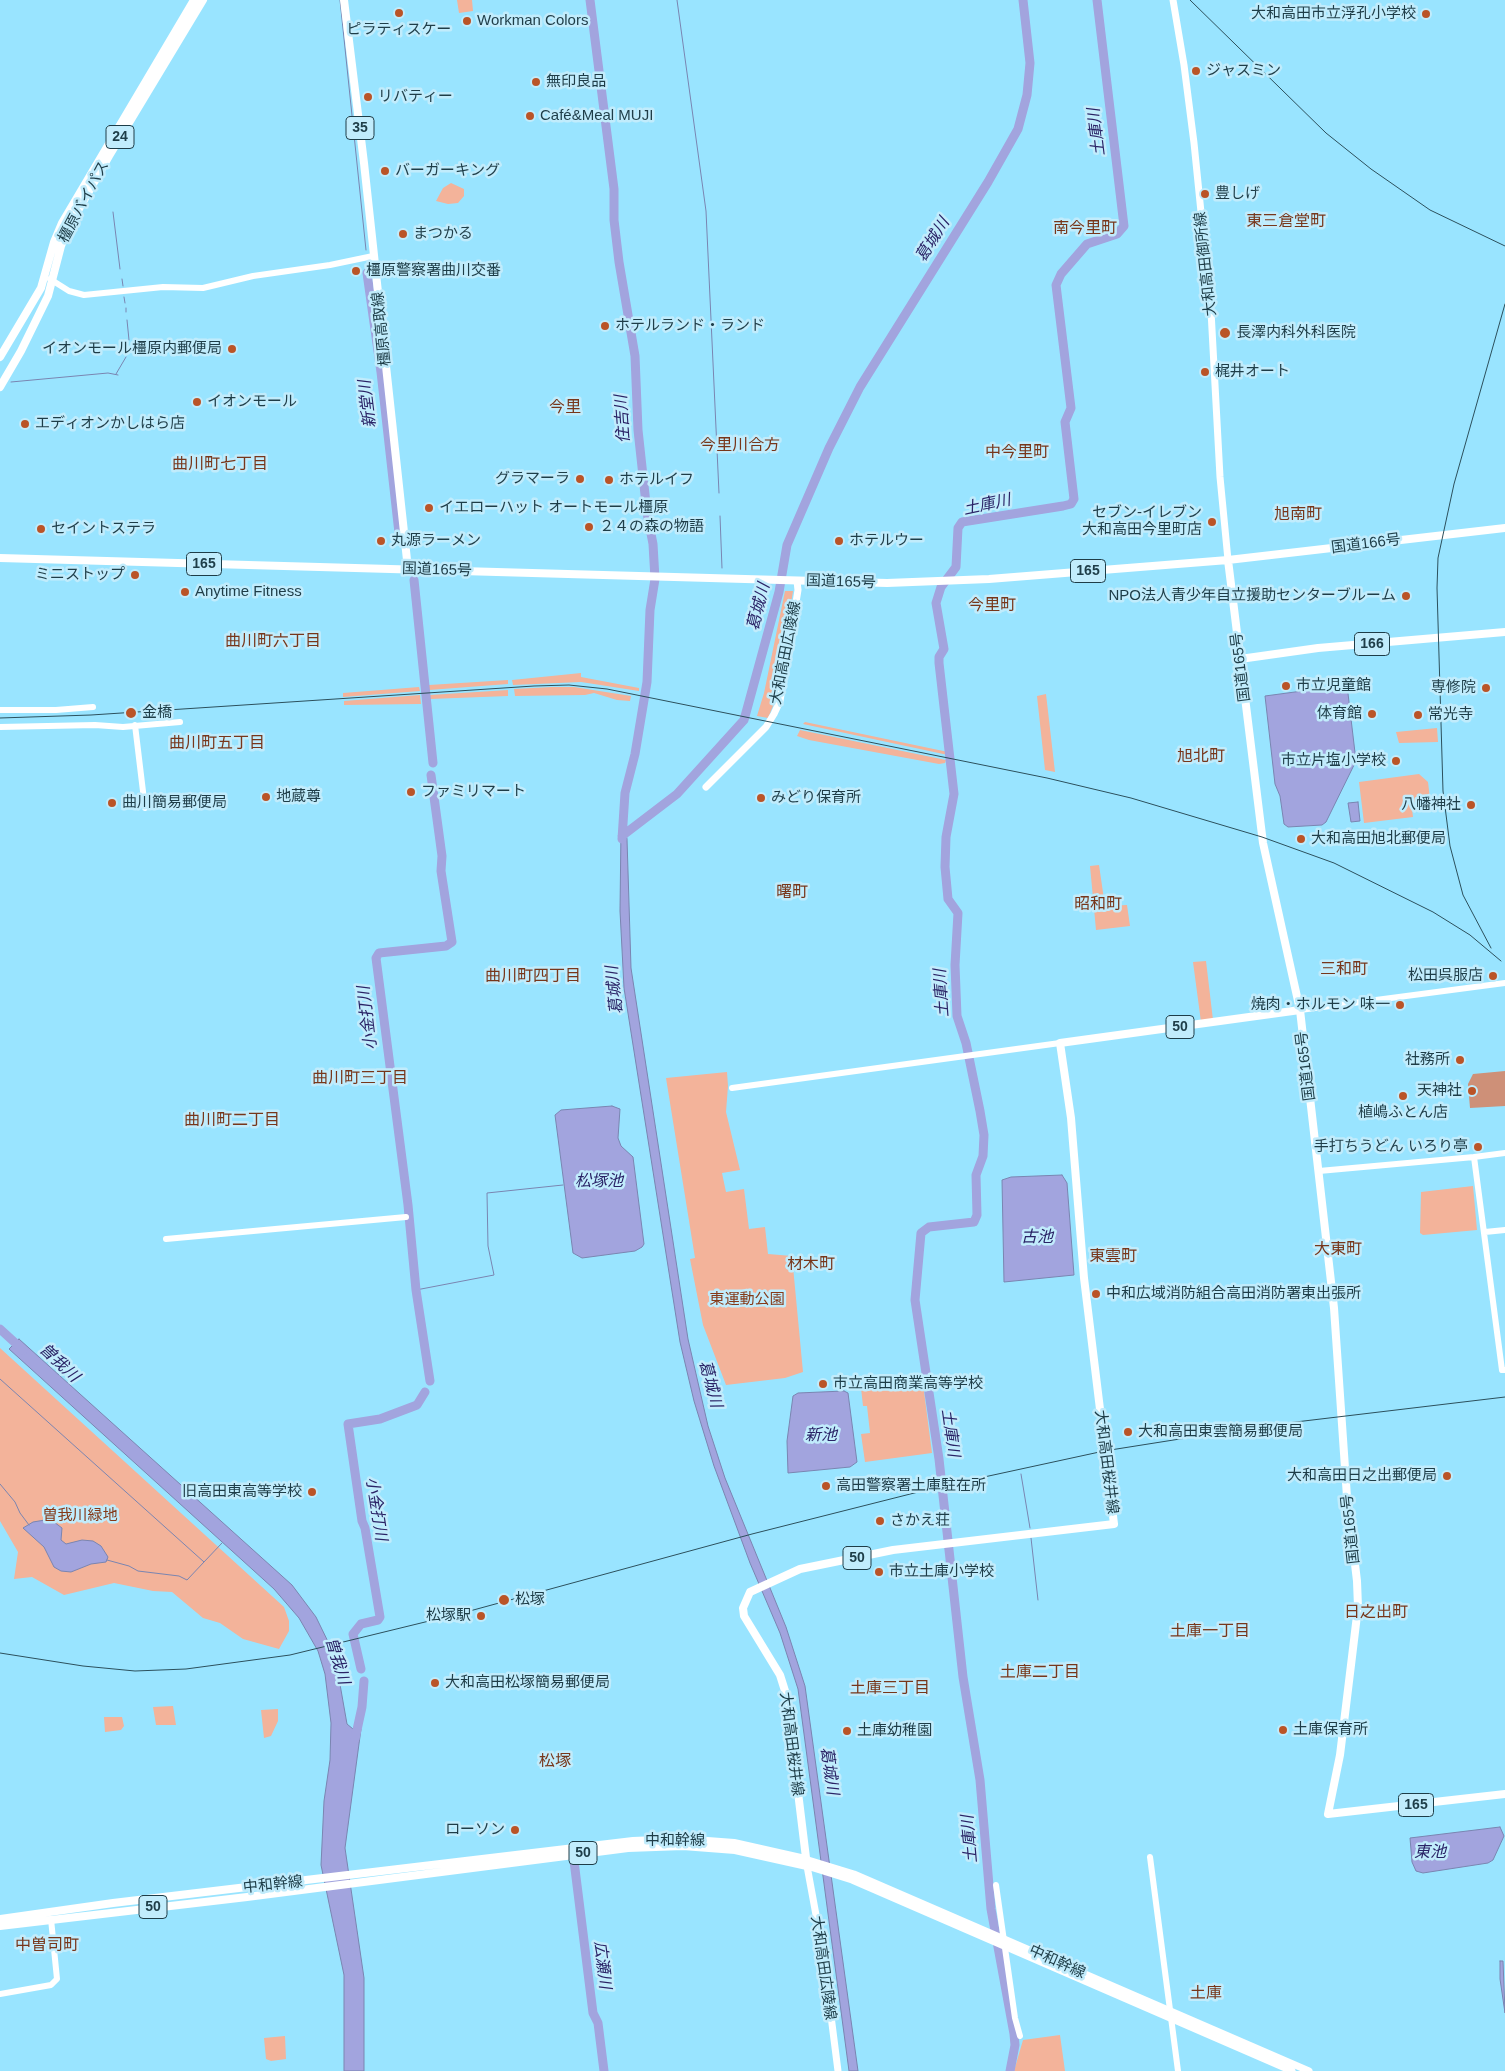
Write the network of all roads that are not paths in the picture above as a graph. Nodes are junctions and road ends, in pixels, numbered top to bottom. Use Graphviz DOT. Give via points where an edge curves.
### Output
graph roads {
  1 [pos="194,0"];
  2 [pos="203,0"];
  3 [pos="344,0"];
  4 [pos="1173,0"];
  5 [pos="374,256"];
  6 [pos="46,273"];
  7 [pos="52,281"];
  8 [pos="0,357"];
  9 [pos="0,386"];
  10 [pos="1505,528"];
  11 [pos="0,558"];
  12 [pos="1228,560"];
  13 [pos="408,568"];
  14 [pos="794,581"];
  15 [pos="1505,632"];
  16 [pos="1240,659"];
  17 [pos="93,707"];
  18 [pos="0,710"];
  19 [pos="180,722"];
  20 [pos="135,725"];
  21 [pos="0,727"];
  22 [pos="706,787"];
  23 [pos="145,808"];
  24 [pos="1505,983"];
  25 [pos="1300,1010"];
  26 [pos="1060,1043"];
  27 [pos="732,1088"];
  28 [pos="1505,1153"];
  29 [pos="1474,1157"];
  30 [pos="1319,1171"];
  31 [pos="406,1217"];
  32 [pos="1505,1230"];
  33 [pos="1485,1232"];
  34 [pos="166,1239"];
  35 [pos="1505,1370"];
  36 [pos="1505,1794"];
  37 [pos="1150,1857"];
  38 [pos="806,1862"];
  39 [pos="840,1873"];
  40 [pos="996,1885"];
  41 [pos="304,1886"];
  42 [pos="51,1918"];
  43 [pos="0,1919"];
  44 [pos="0,1926"];
  45 [pos="1002,1942"];
  46 [pos="0,1994"];
  47 [pos="1169,2010"];
  48 [pos="1171,2020"];
  49 [pos="1020,2036"];
  50 [pos="838,2071"];
  51 [pos="1178,2071"];
  52 [pos="1292,2071"];
  53 [pos="1309,2071"];
  1 -- 6 [label="main road, 橿原バイパス / 24" via="62,223"];
  2 -- 7 [label="main road, 橿原バイパス / 24" via="67,230"];
  3 -- 5 [label="main road, 橿原高取線 / 35"];
  4 -- 12 [label="main road, 大和高田御所線" via="1194,144 1211,311"];
  5 -- 7 [label="street" via="330,266 252,276 203,288 163,287 84,295"];
  5 -- 13 [label="main road, 橿原高取線 / 35"];
  6 -- 7 [label="street"];
  6 -- 8 [label="main road, 橿原バイパス / 24" via="31,306"];
  7 -- 9 [label="main road, 橿原バイパス / 24" via="21,351"];
  10 -- 12 [label="main road, 国道166号"];
  11 -- 13 [label="main road, 国道165号 / 165"];
  12 -- 14 [label="main road, 国道165号 / 165" via="945,582"];
  12 -- 16 [label="main road, 国道165号 / 165"];
  13 -- 14 [label="main road, 国道165号 / 165"];
  14 -- 22 [label="main road, 大和高田広陵線" via="798,590 780,701 766,727"];
  15 -- 16 [label="main road, 166" via="1318,648"];
  16 -- 25 [label="main road, 国道165号 / 165" via="1263,843"];
  17 -- 18 [label="street"];
  19 -- 20 [label="street"];
  20 -- 21 [label="street"];
  20 -- 23 [label="street"];
  24 -- 25 [label="street"];
  25 -- 26 [label="main road, 50"];
  25 -- 30 [label="main road, 国道165号 / 165"];
  26 -- 27 [label="street"];
  26 -- 38 [label="main road, 大和高田桜井線 / 50" via="1071,1118 1084,1278 1114,1524 948,1543 813,1566 787,1574 746,1598 743,1608 748,1623 780,1675 786,1694"];
  28 -- 29 [label="street"];
  29 -- 30 [label="street"];
  29 -- 33 [label="street"];
  30 -- 36 [label="main road, 国道165号 / 165" via="1334,1308 1358,1607 1340,1755 1328,1814"];
  31 -- 34 [label="street"];
  32 -- 33 [label="street"];
  33 -- 35 [label="street" via="1502,1370"];
  37 -- 47 [label="street"];
  38 -- 39 [label="main road, 中和幹線"];
  38 -- 41 [label="main road, 中和幹線 / 50" via="734,1843 658,1840 567,1848"];
  38 -- 50 [label="main road, 大和高田広陵線" via="823,1953"];
  39 -- 45 [label="main road, 中和幹線" via="990,1932"];
  39 -- 45 [label="main road, 中和幹線" via="993,1942"];
  40 -- 45 [label="street"];
  41 -- 42 [label="main road, 中和幹線 / 50"];
  41 -- 43 [label="main road, 中和幹線 / 50" via="113,1903"];
  42 -- 44 [label="main road, 中和幹線 / 50"];
  42 -- 46 [label="street" via="57,1978 51,1985"];
  45 -- 47 [label="main road, 中和幹線"];
  45 -- 48 [label="main road, 中和幹線"];
  45 -- 49 [label="street"];
  47 -- 48 [label="street"];
  47 -- 53 [label="main road, 中和幹線"];
  48 -- 51 [label="street"];
  48 -- 52 [label="main road, 中和幹線"];
}
